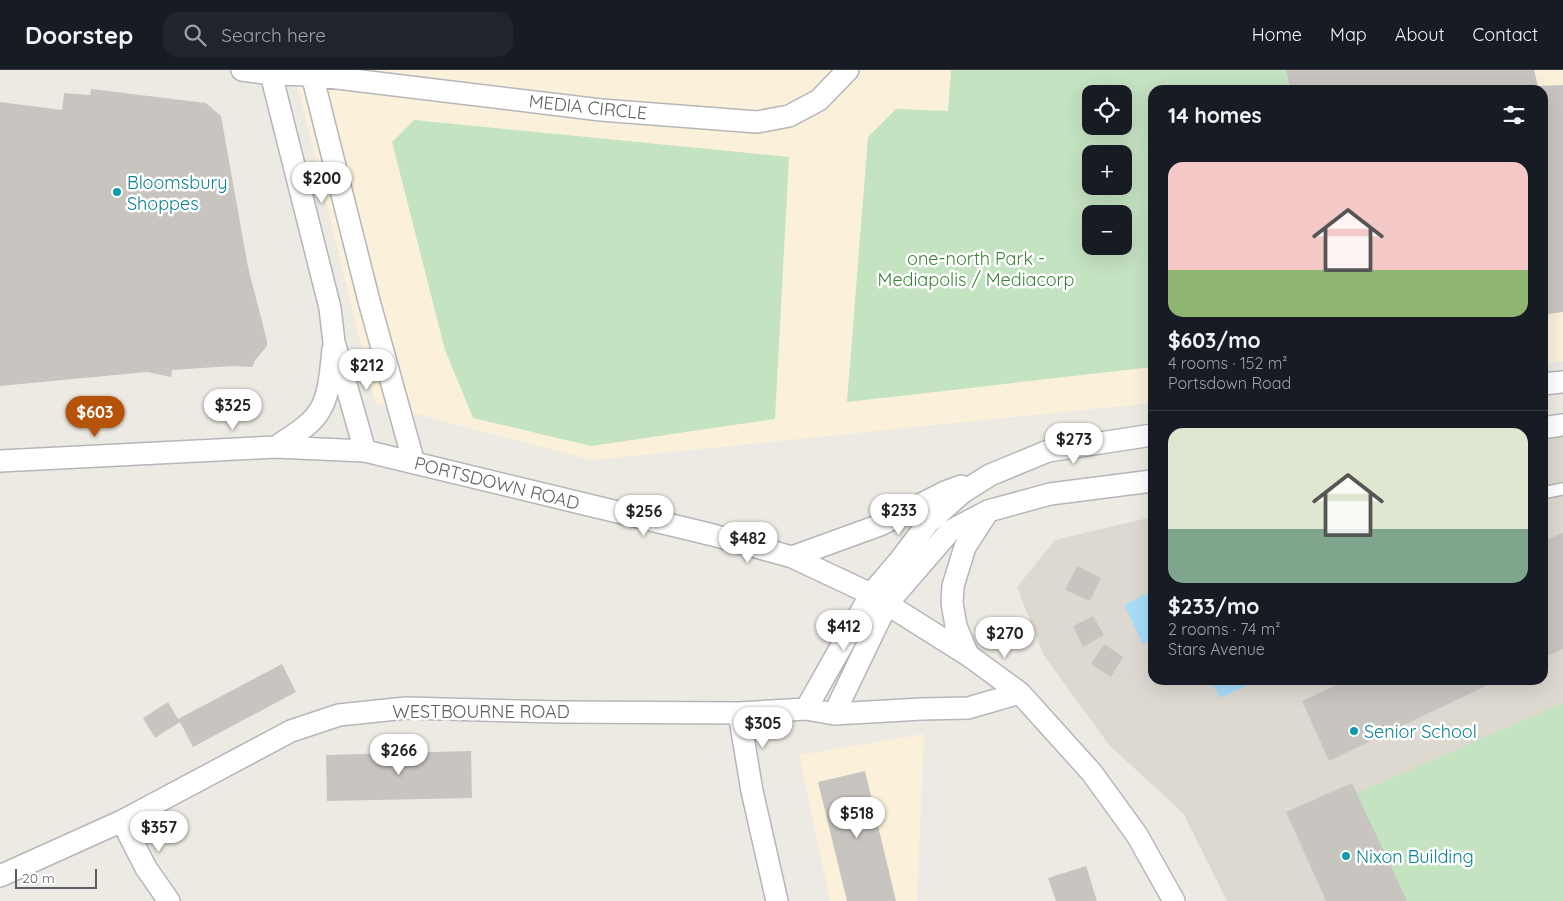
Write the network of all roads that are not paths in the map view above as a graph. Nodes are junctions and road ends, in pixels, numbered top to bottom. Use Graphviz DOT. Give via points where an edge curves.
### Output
graph roads {
  1 [pos="242,70"];
  2 [pos="848,70"];
  3 [pos="272,74"];
  4 [pos="312,75"];
  5 [pos="334,342"];
  6 [pos="1563,382"];
  7 [pos="1548,383"];
  8 [pos="1563,425"];
  9 [pos="1548,427"];
  10 [pos="1148,436"];
  11 [pos="276,447"];
  12 [pos="364,451"];
  13 [pos="0,461"];
  14 [pos="414,463"];
  15 [pos="990,475"];
  16 [pos="1148,482"];
  17 [pos="1563,489"];
  18 [pos="1548,492"];
  19 [pos="988,511"];
  20 [pos="792,557"];
  21 [pos="879,599"];
  22 [pos="968,655"];
  23 [pos="1020,693"];
  24 [pos="806,709"];
  25 [pos="739,713"];
  26 [pos="834,714"];
  27 [pos="122,821"];
  28 [pos="0,876"];
  29 [pos="169,901"];
  30 [pos="777,901"];
  31 [pos="1174,901"];
  1 -- 3 [label="street, MEDIA CIRCLE"];
  2 -- 4 [label="street, MEDIA CIRCLE" via="820,100 789,116 757,122 602,110"];
  3 -- 4 [label="street, MEDIA CIRCLE"];
  3 -- 5 [label="street" via="330,308"];
  4 -- 14 [label="street" via="369,302"];
  5 -- 11 [label="street" via="328,388 321,409 309,423"];
  5 -- 12 [label="street"];
  6 -- 7 [label="street"];
  8 -- 9 [label="street"];
  10 -- 15 [label="street" via="1048,451"];
  11 -- 12 [label="street, PORTSDOWN ROAD"];
  11 -- 13 [label="street, PORTSDOWN ROAD"];
  12 -- 14 [label="street, PORTSDOWN ROAD"];
  14 -- 20 [label="street, PORTSDOWN ROAD"];
  15 -- 20 [label="street" via="945,492 880,525"];
  15 -- 21 [label="street" via="963,492 928,523 900,560"];
  16 -- 19 [label="street" via="1050,494"];
  17 -- 18 [label="lane"];
  19 -- 21 [label="street" via="950,531"];
  19 -- 22 [label="street" via="965,547 953,586 956,626"];
  20 -- 21 [label="street, PORTSDOWN ROAD"];
  21 -- 22 [label="street, PORTSDOWN ROAD"];
  21 -- 24 [label="street"];
  21 -- 26 [label="street"];
  22 -- 23 [label="street, PORTSDOWN ROAD"];
  23 -- 26 [label="street, WESTBOURNE ROAD" via="968,708"];
  23 -- 31 [label="street, PORTSDOWN ROAD" via="1092,772 1136,834"];
  24 -- 25 [label="street, WESTBOURNE ROAD"];
  24 -- 26 [label="street, WESTBOURNE ROAD"];
  25 -- 27 [label="street, WESTBOURNE ROAD" via="406,708 339,715 292,731"];
  25 -- 30 [label="street" via="752,791"];
  27 -- 28 [label="street, WESTBOURNE ROAD"];
  27 -- 29 [label="street" via="146,868"];
}
